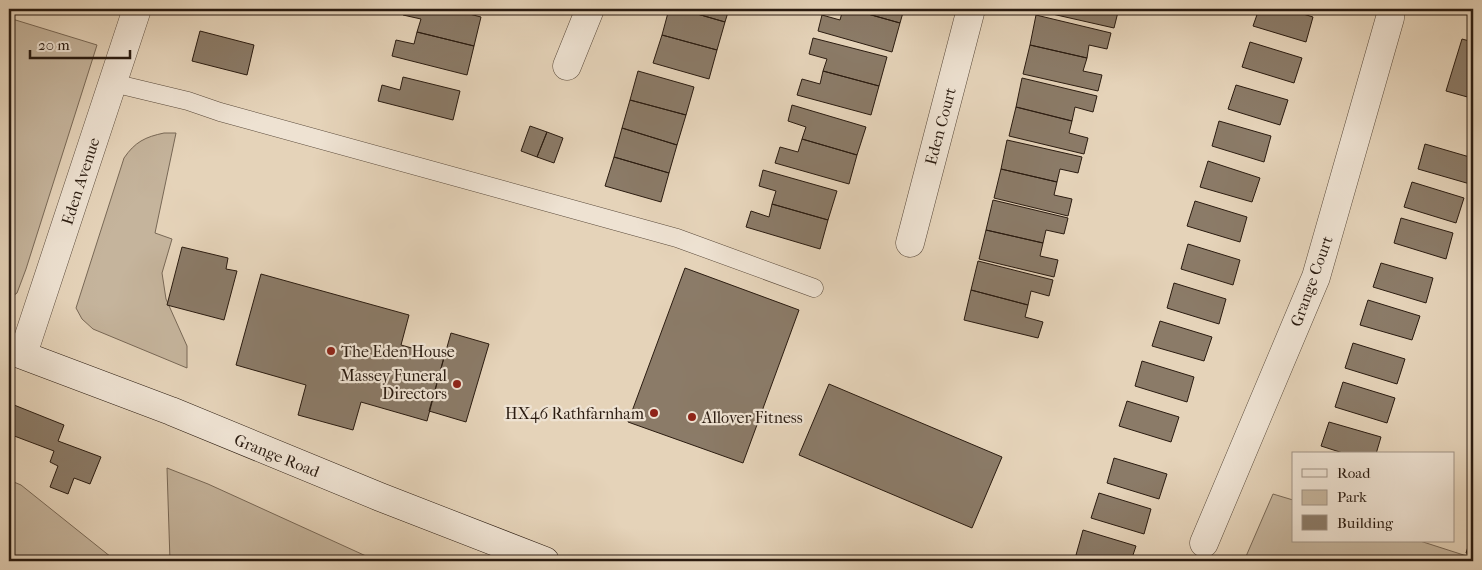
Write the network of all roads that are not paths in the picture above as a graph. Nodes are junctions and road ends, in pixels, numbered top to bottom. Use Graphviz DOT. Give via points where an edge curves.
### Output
graph roads {
  1 [pos="137,9"];
  2 [pos="590,9"];
  3 [pos="971,9"];
  4 [pos="1391,9"];
  5 [pos="567,66"];
  6 [pos="113,83"];
  7 [pos="910,243"];
  8 [pos="814,288"];
  9 [pos="16,352"];
  10 [pos="1204,543"];
  11 [pos="545,561"];
  1 -- 6 [label="street, Eden Avenue"];
  2 -- 5 [label="street"];
  3 -- 7 [label="street, Eden Court"];
  4 -- 10 [label="street, Grange Court" via="1316,277"];
  6 -- 8 [label="lane" via="188,100 220,112 677,238"];
  6 -- 9 [label="street, Eden Avenue"];
  9 -- 11 [label="street, Grange Road"];
}
